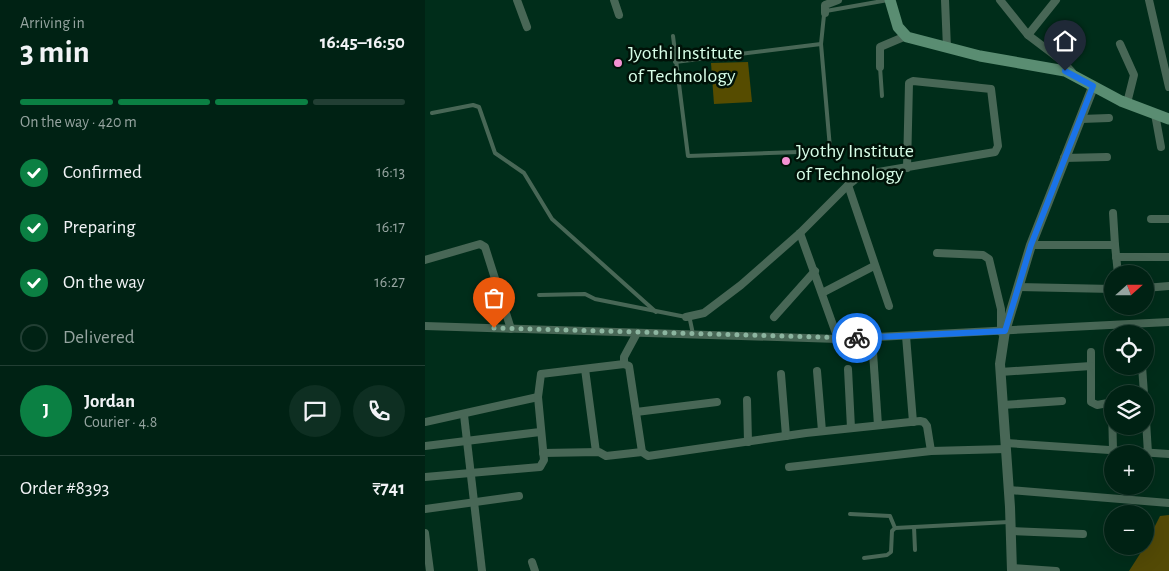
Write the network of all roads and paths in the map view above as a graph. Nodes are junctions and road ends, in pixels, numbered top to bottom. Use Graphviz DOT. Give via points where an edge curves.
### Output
graph roads {
  1 [pos="517,0"];
  2 [pos="614,0"];
  3 [pos="837,0"];
  4 [pos="890,0"];
  5 [pos="945,0"];
  6 [pos="1000,0"];
  7 [pos="1056,0"];
  8 [pos="1149,0"];
  9 [pos="825,13"];
  10 [pos="619,15"];
  11 [pos="527,27"];
  12 [pos="1028,35"];
  13 [pos="673,36"];
  14 [pos="906,36"];
  15 [pos="821,44"];
  16 [pos="1120,44"];
  17 [pos="947,48"];
  18 [pos="675,62"];
  19 [pos="880,67"];
  20 [pos="1075,76"];
  21 [pos="1093,86"];
  22 [pos="1169,88"];
  23 [pos="882,96"];
  24 [pos="1127,103"];
  25 [pos="432,113"];
  26 [pos="1155,114"];
  27 [pos="1109,118"];
  28 [pos="1169,119"];
  29 [pos="1081,120"];
  30 [pos="1161,147"];
  31 [pos="1107,157"];
  32 [pos="1064,158"];
  33 [pos="907,168"];
  34 [pos="848,185"];
  35 [pos="1113,213"];
  36 [pos="1151,219"];
  37 [pos="1169,219"];
  38 [pos="800,233"];
  39 [pos="1031,245"];
  40 [pos="1115,245"];
  41 [pos="937,253"];
  42 [pos="1116,257"];
  43 [pos="1169,258"];
  44 [pos="425,260"];
  45 [pos="1117,265"];
  46 [pos="874,266"];
  47 [pos="815,271"];
  48 [pos="1169,286"];
  49 [pos="1018,287"];
  50 [pos="1154,287"];
  51 [pos="1104,289"];
  52 [pos="823,293"];
  53 [pos="539,295"];
  54 [pos="889,306"];
  55 [pos="657,312"];
  56 [pos="686,317"];
  57 [pos="774,317"];
  58 [pos="1169,322"];
  59 [pos="425,326"];
  60 [pos="511,329"];
  61 [pos="1003,332"];
  62 [pos="637,333"];
  63 [pos="693,335"];
  64 [pos="906,336"];
  65 [pos="872,338"];
  66 [pos="838,339"];
  67 [pos="1091,352"];
  68 [pos="624,364"];
  69 [pos="1091,366"];
  70 [pos="585,369"];
  71 [pos="848,369"];
  72 [pos="817,371"];
  73 [pos="1000,372"];
  74 [pos="781,374"];
  75 [pos="538,397"];
  76 [pos="747,400"];
  77 [pos="1062,401"];
  78 [pos="717,402"];
  79 [pos="1003,405"];
  80 [pos="636,412"];
  81 [pos="465,414"];
  82 [pos="425,422"];
  83 [pos="913,422"];
  84 [pos="878,426"];
  85 [pos="851,428"];
  86 [pos="822,431"];
  87 [pos="540,432"];
  88 [pos="786,436"];
  89 [pos="468,442"];
  90 [pos="748,442"];
  91 [pos="1113,445"];
  92 [pos="425,446"];
  93 [pos="1006,446"];
  94 [pos="1104,450"];
  95 [pos="931,451"];
  96 [pos="596,452"];
  97 [pos="642,452"];
  98 [pos="543,453"];
  99 [pos="1154,453"];
  100 [pos="1169,454"];
  101 [pos="789,467"];
  102 [pos="472,474"];
  103 [pos="425,477"];
  104 [pos="1009,490"];
  105 [pos="519,496"];
  106 [pos="475,502"];
  107 [pos="1169,503"];
  108 [pos="425,509"];
  109 [pos="851,514"];
  110 [pos="1011,526"];
  111 [pos="914,527"];
  112 [pos="895,528"];
  113 [pos="425,533"];
  114 [pos="1083,534"];
  115 [pos="915,550"];
  116 [pos="864,558"];
  117 [pos="532,562"];
  118 [pos="1012,569"];
  119 [pos="429,571"];
  120 [pos="482,571"];
  121 [pos="535,571"];
  122 [pos="1056,571"];
  1 -- 11 [label="street"];
  2 -- 10 [label="street"];
  3 -- 9 [label="street" via="825,5"];
  4 -- 9 [label="lane"];
  4 -- 14 [label="main road" via="898,27"];
  5 -- 17 [label="street"];
  6 -- 12 [label="street"];
  7 -- 12 [label="street"];
  8 -- 22 [label="street"];
  9 -- 15 [label="lane"];
  12 -- 20 [label="street" via="1061,60"];
  13 -- 18 [label="lane"];
  14 -- 17 [label="main road"];
  14 -- 19 [label="street" via="880,47"];
  15 -- 18 [label="lane"];
  15 -- 18 [label="lane" via="828,151 688,156"];
  16 -- 24 [label="street" via="1134,75"];
  17 -- 20 [label="main road" via="1065,71"];
  19 -- 23 [label="lane"];
  20 -- 21 [label="main road"];
  21 -- 24 [label="main road"];
  21 -- 29 [label="street"];
  24 -- 26 [label="main road"];
  25 -- 55 [label="lane" via="473,105 479,107 495,154 524,173 551,219"];
  26 -- 28 [label="main road"];
  26 -- 30 [label="street"];
  27 -- 29 [label="street"];
  29 -- 32 [label="street"];
  31 -- 32 [label="street"];
  32 -- 39 [label="street"];
  33 -- 33 [label="street" via="909,83 991,89 997,151"];
  33 -- 34 [label="street" via="865,174"];
  34 -- 38 [label="street"];
  34 -- 46 [label="street"];
  35 -- 40 [label="street"];
  36 -- 37 [label="street"];
  38 -- 47 [label="street"];
  38 -- 56 [label="street" via="704,313"];
  39 -- 40 [label="street"];
  39 -- 49 [label="street"];
  40 -- 42 [label="street"];
  41 -- 61 [label="street" via="989,259 1001,308"];
  42 -- 43 [label="street"];
  42 -- 45 [label="street"];
  44 -- 60 [label="street" via="470,245 485,247"];
  46 -- 52 [label="street"];
  46 -- 54 [label="street"];
  47 -- 52 [label="street"];
  47 -- 57 [label="street"];
  48 -- 50 [label="street"];
  49 -- 51 [label="street"];
  49 -- 61 [label="street"];
  52 -- 66 [label="street"];
  53 -- 55 [label="lane" via="585,294"];
  55 -- 56 [label="lane"];
  56 -- 63 [label="lane" via="690,320"];
  58 -- 61 [label="street"];
  59 -- 60 [label="street"];
  60 -- 62 [label="street"];
  61 -- 64 [label="street"];
  61 -- 73 [label="street"];
  62 -- 63 [label="street"];
  62 -- 68 [label="street" via="624,357"];
  63 -- 66 [label="street"];
  64 -- 65 [label="street"];
  64 -- 83 [label="street"];
  65 -- 66 [label="street"];
  65 -- 84 [label="street"];
  67 -- 69 [label="street"];
  68 -- 70 [label="street"];
  68 -- 80 [label="street" via="629,366"];
  69 -- 73 [label="street"];
  69 -- 91 [label="street" via="1091,402 1111,406"];
  70 -- 75 [label="street" via="541,374"];
  70 -- 96 [label="street"];
  71 -- 85 [label="street"];
  72 -- 86 [label="street"];
  73 -- 79 [label="street"];
  74 -- 88 [label="street"];
  75 -- 81 [label="street"];
  75 -- 87 [label="street"];
  76 -- 90 [label="street"];
  77 -- 79 [label="street"];
  78 -- 80 [label="street"];
  79 -- 93 [label="street"];
  80 -- 97 [label="street"];
  81 -- 82 [label="street"];
  81 -- 89 [label="street"];
  83 -- 84 [label="street"];
  83 -- 95 [label="street" via="923,422 927,426"];
  84 -- 85 [label="street"];
  85 -- 86 [label="street"];
  86 -- 88 [label="street"];
  87 -- 89 [label="street"];
  87 -- 98 [label="street"];
  88 -- 90 [label="street"];
  89 -- 92 [label="street"];
  89 -- 102 [label="street"];
  90 -- 97 [label="street" via="648,456"];
  93 -- 94 [label="street"];
  93 -- 95 [label="street"];
  93 -- 104 [label="street"];
  95 -- 101 [label="street"];
  96 -- 97 [label="street" via="606,456"];
  96 -- 98 [label="street"];
  98 -- 102 [label="street" via="540,467"];
  99 -- 100 [label="street"];
  102 -- 103 [label="street"];
  102 -- 106 [label="street"];
  104 -- 107 [label="street"];
  104 -- 110 [label="street"];
  105 -- 106 [label="street"];
  106 -- 108 [label="street"];
  106 -- 120 [label="street"];
  109 -- 112 [label="lane" via="890,516"];
  110 -- 111 [label="lane"];
  110 -- 114 [label="street" via="1056,535"];
  110 -- 118 [label="street"];
  111 -- 112 [label="lane"];
  111 -- 115 [label="lane"];
  112 -- 116 [label="lane" via="889,554"];
  113 -- 119 [label="street"];
  117 -- 121 [label="street"];
  118 -- 122 [label="street"];
}
